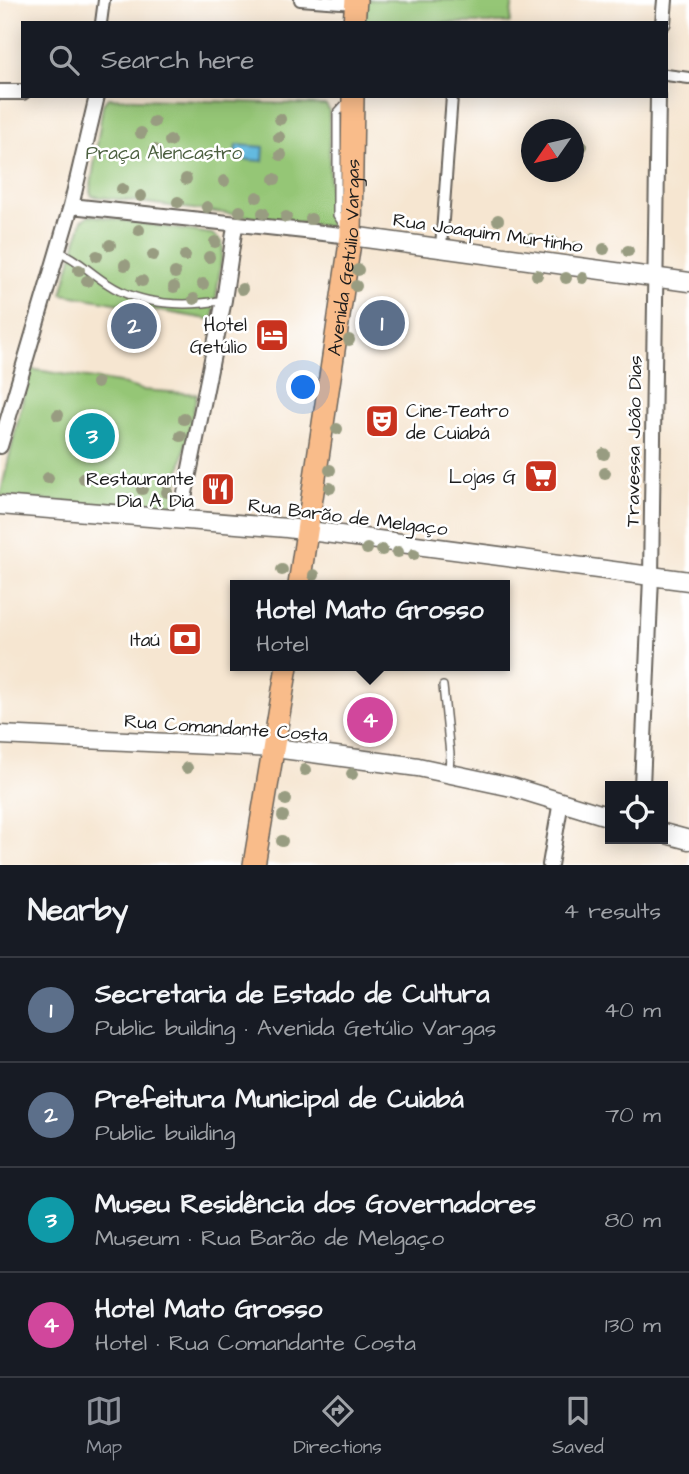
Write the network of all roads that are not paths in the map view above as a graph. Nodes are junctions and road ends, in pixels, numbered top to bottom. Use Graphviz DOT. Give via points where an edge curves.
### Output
graph roads {
  1 [pos="104,0"];
  2 [pos="300,0"];
  3 [pos="665,0"];
  4 [pos="355,9"];
  5 [pos="102,21"];
  6 [pos="663,21"];
  7 [pos="668,75"];
  8 [pos="689,78"];
  9 [pos="0,92"];
  10 [pos="21,92"];
  11 [pos="97,98"];
  12 [pos="352,98"];
  13 [pos="452,98"];
  14 [pos="658,98"];
  15 [pos="71,206"];
  16 [pos="235,226"];
  17 [pos="351,236"];
  18 [pos="441,247"];
  19 [pos="58,251"];
  20 [pos="655,277"];
  21 [pos="689,282"];
  22 [pos="224,300"];
  23 [pos="0,446"];
  24 [pos="0,505"];
  25 [pos="180,518"];
  26 [pos="307,530"];
  27 [pos="651,577"];
  28 [pos="300,580"];
  29 [pos="689,581"];
  30 [pos="286,671"];
  31 [pos="443,686"];
  32 [pos="0,735"];
  33 [pos="275,748"];
  34 [pos="449,774"];
  35 [pos="642,781"];
  36 [pos="561,801"];
  37 [pos="605,815"];
  38 [pos="668,834"];
  39 [pos="689,840"];
  40 [pos="254,865"];
  41 [pos="550,865"];
  1 -- 5 [label="street"];
  2 -- 4 [label="street"];
  3 -- 6 [label="street"];
  7 -- 8 [label="street"];
  9 -- 10 [label="street"];
  11 -- 15 [label="street"];
  12 -- 17 [label="main road, Avenida Getúlio Vargas"];
  13 -- 18 [label="street"];
  14 -- 20 [label="street, Travessa João Dias"];
  15 -- 16 [label="street, Rua Joaquim Murtinho"];
  15 -- 19 [label="street"];
  16 -- 17 [label="street, Rua Joaquim Murtinho"];
  16 -- 22 [label="street"];
  17 -- 18 [label="street, Rua Joaquim Murtinho"];
  17 -- 26 [label="main road, Avenida Getúlio Vargas"];
  18 -- 20 [label="street, Rua Joaquim Murtinho"];
  19 -- 22 [label="lane" via="121,292 179,305"];
  19 -- 23 [label="street"];
  20 -- 21 [label="street, Rua Joaquim Murtinho"];
  20 -- 27 [label="street, Travessa João Dias"];
  22 -- 25 [label="street"];
  24 -- 25 [label="street, Rua Barão de Melgaço"];
  25 -- 26 [label="street, Rua Barão de Melgaço"];
  26 -- 27 [label="street, Rua Barão de Melgaço"];
  26 -- 28 [label="main road, Avenida Getúlio Vargas"];
  27 -- 29 [label="street, Rua Barão de Melgaço"];
  27 -- 35 [label="street, Travessa João Dias"];
  30 -- 33 [label="main road"];
  31 -- 34 [label="lane"];
  32 -- 33 [label="street, Rua Comandante Costa"];
  33 -- 34 [label="street, Rua Comandante Costa"];
  33 -- 40 [label="main road"];
  34 -- 36 [label="street, Rua Comandante Costa"];
  36 -- 37 [label="street, Rua Comandante Costa"];
  36 -- 41 [label="street"];
  38 -- 39 [label="street"];
}
